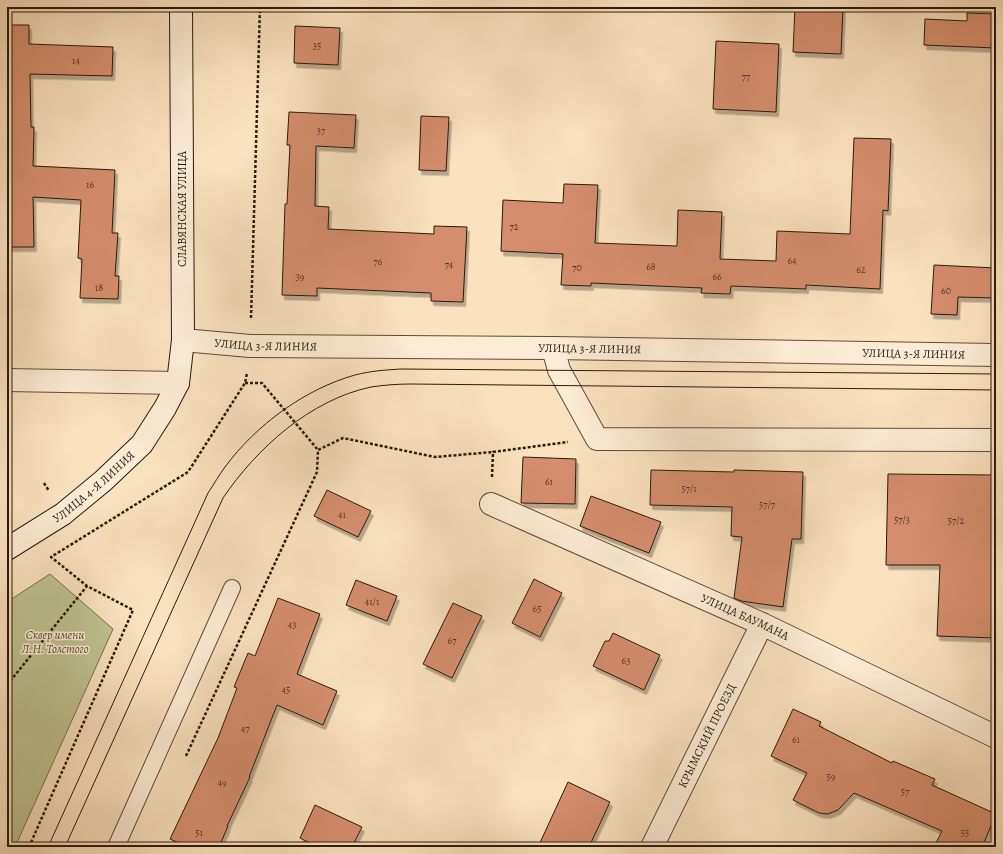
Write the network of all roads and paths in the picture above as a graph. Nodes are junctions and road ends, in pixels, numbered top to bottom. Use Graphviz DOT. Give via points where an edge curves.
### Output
graph roads {
  1 [pos="181,7"];
  2 [pos="260,7"];
  3 [pos="183,340"];
  4 [pos="250,346"];
  5 [pos="553,348"];
  6 [pos="996,355"];
  7 [pos="7,380"];
  8 [pos="178,383"];
  9 [pos="245,383"];
  10 [pos="165,408"];
  11 [pos="597,439"];
  12 [pos="996,440"];
  13 [pos="318,450"];
  14 [pos="493,452"];
  15 [pos="491,504"];
  16 [pos="7,549"];
  17 [pos="87,586"];
  18 [pos="232,588"];
  19 [pos="762,624"];
  20 [pos="7,685"];
  21 [pos="996,737"];
  22 [pos="183,761"];
  23 [pos="29,847"];
  24 [pos="116,847"];
  25 [pos="652,847"];
  1 -- 3 [label="street, СЛАВЯНСКАЯ УЛИЦА"];
  2 -- 4 [label="path"];
  3 -- 4 [label="street, УЛИЦА 3-Я ЛИНИЯ"];
  3 -- 8 [label="street, СЛАВЯНСКАЯ УЛИЦА"];
  4 -- 5 [label="street, УЛИЦА 3-Я ЛИНИЯ"];
  4 -- 9 [label="path"];
  5 -- 6 [label="street, УЛИЦА 3-Я ЛИНИЯ"];
  5 -- 11 [label="street" via="559,370"];
  7 -- 8 [label="street"];
  8 -- 10 [label="street, СЛАВЯНСКАЯ УЛИЦА"];
  9 -- 13 [label="path" via="262,383"];
  9 -- 17 [label="path" via="188,472 51,557"];
  10 -- 16 [label="street, УЛИЦА 4-Я ЛИНИЯ" via="142,444 103,481 63,514"];
  11 -- 12 [label="street"];
  11 -- 14 [label="path"];
  13 -- 14 [label="path" via="343,438 435,457"];
  13 -- 22 [label="path" via="317,472"];
  14 -- 15 [label="path"];
  15 -- 19 [label="street, УЛИЦА БАУМАНА"];
  17 -- 20 [label="path"];
  17 -- 23 [label="path" via="133,610"];
  18 -- 24 [label="lane"];
  19 -- 21 [label="street, УЛИЦА БАУМАНА"];
  19 -- 25 [label="street, КРЫМСКИЙ ПРОЕЗД"];
}
